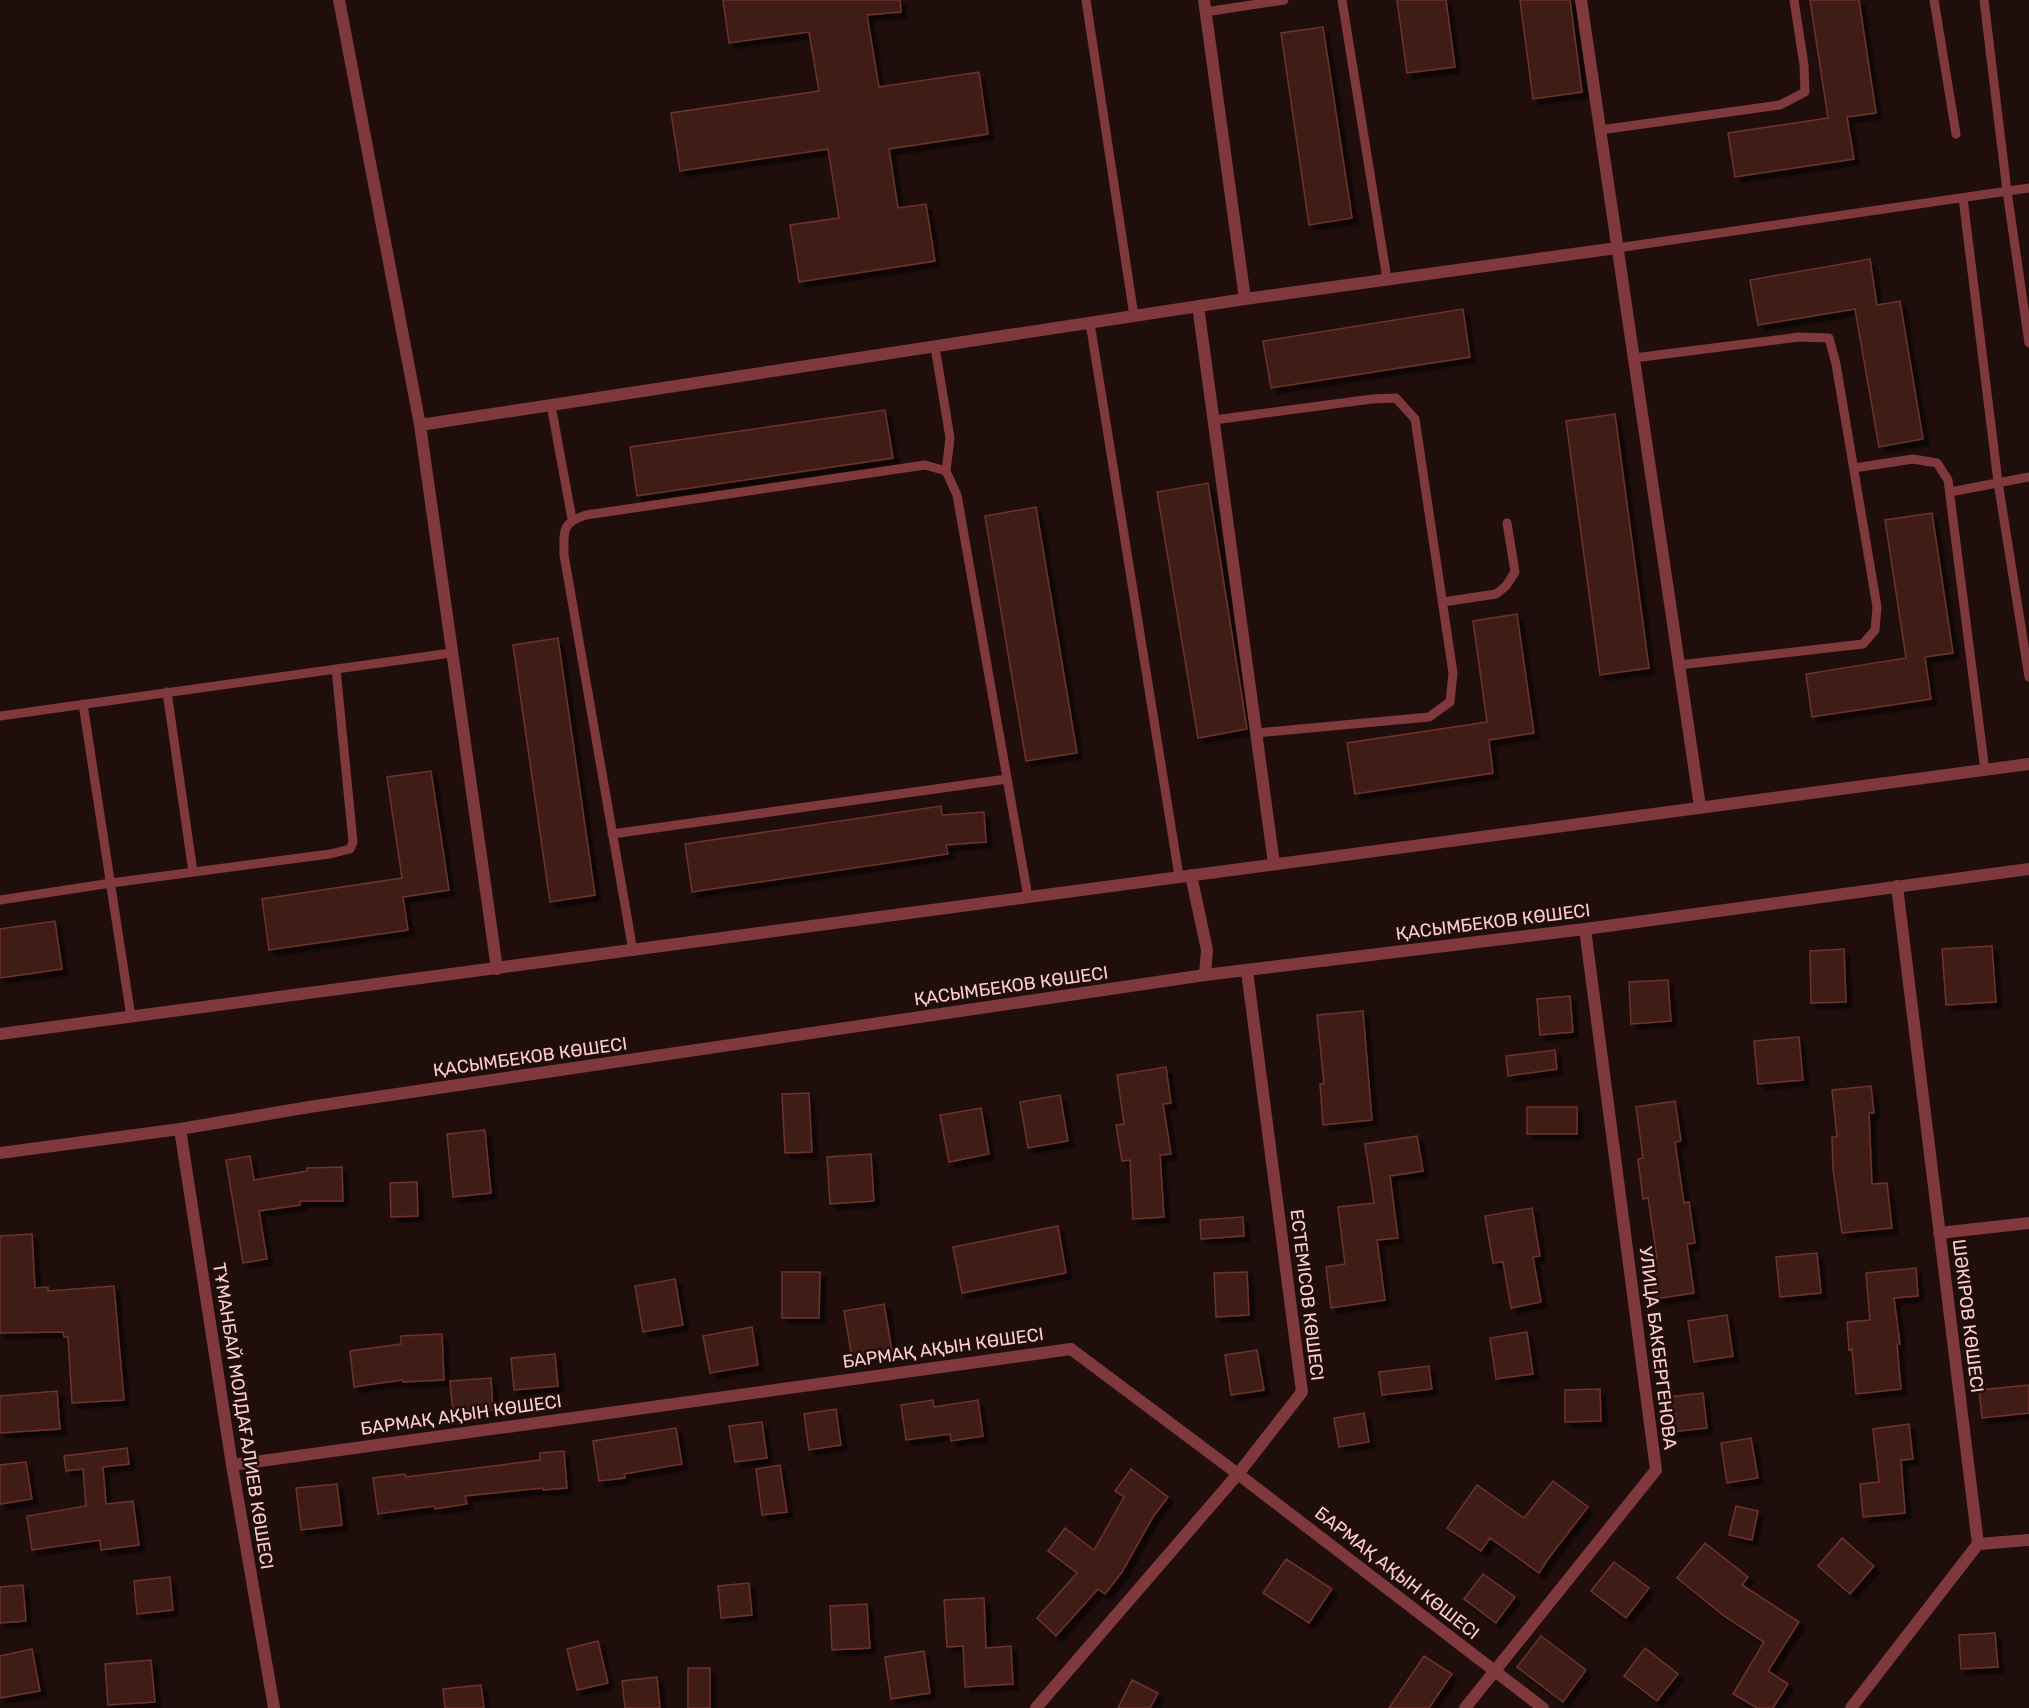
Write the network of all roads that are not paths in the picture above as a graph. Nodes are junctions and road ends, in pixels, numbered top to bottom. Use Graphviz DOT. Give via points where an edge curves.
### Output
graph roads {
  1 [pos="339,0"];
  2 [pos="1086,0"];
  3 [pos="1284,0"];
  4 [pos="1342,0"];
  5 [pos="1581,0"];
  6 [pos="1794,0"];
  7 [pos="1934,0"];
  8 [pos="1984,0"];
  9 [pos="1205,6"];
  10 [pos="1600,130"];
  11 [pos="1956,134"];
  12 [pos="2029,188"];
  13 [pos="2007,191"];
  14 [pos="1963,198"];
  15 [pos="1617,248"];
  16 [pos="1387,279"];
  17 [pos="1245,299"];
  18 [pos="1198,306"];
  19 [pos="1134,316"];
  20 [pos="1090,323"];
  21 [pos="2029,343"];
  22 [pos="935,347"];
  23 [pos="1634,358"];
  24 [pos="551,405"];
  25 [pos="1214,420"];
  26 [pos="420,425"];
  27 [pos="1854,468"];
  28 [pos="946,471"];
  29 [pos="2029,477"];
  30 [pos="1998,482"];
  31 [pos="1950,492"];
  32 [pos="572,519"];
  33 [pos="1507,523"];
  34 [pos="1443,602"];
  35 [pos="451,653"];
  36 [pos="1679,665"];
  37 [pos="336,669"];
  38 [pos="2029,677"];
  39 [pos="167,692"];
  40 [pos="83,704"];
  41 [pos="0,716"];
  42 [pos="1256,733"];
  43 [pos="2029,764"];
  44 [pos="1985,771"];
  45 [pos="1007,779"];
  46 [pos="1700,807"];
  47 [pos="612,834"];
  48 [pos="1274,864"];
  49 [pos="2029,869"];
  50 [pos="193,872"];
  51 [pos="1185,875"];
  52 [pos="111,883"];
  53 [pos="1897,886"];
  54 [pos="1028,897"];
  55 [pos="0,900"];
  56 [pos="1585,929"];
  57 [pos="633,951"];
  58 [pos="497,969"];
  59 [pos="1247,971"];
  60 [pos="1205,975"];
  61 [pos="131,1017"];
  62 [pos="0,1034"];
  63 [pos="180,1129"];
  64 [pos="0,1153"];
  65 [pos="2029,1223"];
  66 [pos="1939,1233"];
  67 [pos="232,1465"];
  68 [pos="1238,1474"];
  69 [pos="2029,1540"];
  70 [pos="1978,1544"];
  71 [pos="1495,1671"];
  72 [pos="274,1708"];
  73 [pos="1036,1708"];
  74 [pos="1465,1708"];
  75 [pos="1543,1708"];
  76 [pos="1851,1708"];
  1 -- 26 [label="street"];
  2 -- 19 [label="lane"];
  3 -- 9 [label="lane"];
  4 -- 16 [label="lane"];
  5 -- 10 [label="street"];
  6 -- 10 [label="lane" via="1805,92 1780,105"];
  7 -- 11 [label="lane"];
  8 -- 13 [label="lane"];
  9 -- 17 [label="street"];
  10 -- 15 [label="street"];
  12 -- 13 [label="lane"];
  13 -- 14 [label="lane"];
  13 -- 21 [label="lane"];
  14 -- 15 [label="lane"];
  14 -- 30 [label="lane"];
  15 -- 16 [label="street"];
  15 -- 23 [label="street"];
  16 -- 17 [label="street"];
  17 -- 18 [label="street"];
  18 -- 19 [label="street"];
  18 -- 25 [label="street"];
  19 -- 20 [label="street"];
  20 -- 22 [label="street"];
  20 -- 51 [label="lane"];
  22 -- 24 [label="street"];
  22 -- 28 [label="lane" via="950,438"];
  23 -- 27 [label="lane" via="1799,337 1829,338"];
  23 -- 36 [label="street"];
  24 -- 26 [label="street"];
  24 -- 32 [label="lane"];
  25 -- 34 [label="lane" via="1396,398 1415,419"];
  25 -- 42 [label="street"];
  26 -- 35 [label="street"];
  27 -- 31 [label="lane" via="1913,459 1937,462"];
  27 -- 36 [label="lane" via="1877,607 1875,630 1863,644"];
  28 -- 32 [label="lane" via="925,465"];
  28 -- 45 [label="lane" via="957,495"];
  29 -- 30 [label="lane"];
  30 -- 31 [label="lane"];
  30 -- 38 [label="lane"];
  31 -- 44 [label="lane"];
  32 -- 47 [label="lane" via="564,530 564,555"];
  33 -- 34 [label="lane" via="1515,572 1506,586 1496,594"];
  34 -- 42 [label="lane" via="1454,673 1450,702 1429,717"];
  35 -- 37 [label="lane"];
  35 -- 58 [label="street"];
  36 -- 46 [label="street"];
  37 -- 39 [label="lane"];
  37 -- 50 [label="lane" via="353,842 350,849"];
  39 -- 40 [label="lane"];
  39 -- 50 [label="lane"];
  40 -- 41 [label="lane"];
  40 -- 52 [label="lane"];
  42 -- 48 [label="street"];
  43 -- 44 [label="street"];
  44 -- 46 [label="street"];
  45 -- 47 [label="lane"];
  45 -- 54 [label="lane"];
  46 -- 48 [label="street"];
  47 -- 57 [label="lane"];
  48 -- 51 [label="street"];
  49 -- 53 [label="street, ҚАСЫМБЕКОВ КӨШЕСІ"];
  50 -- 52 [label="lane"];
  51 -- 54 [label="street"];
  51 -- 60 [label="street" via="1207,950"];
  52 -- 55 [label="lane"];
  52 -- 61 [label="lane"];
  53 -- 56 [label="street, ҚАСЫМБЕКОВ КӨШЕСІ"];
  53 -- 66 [label="street, ШӘКІРОВ КӨШЕСІ"];
  54 -- 57 [label="street"];
  56 -- 59 [label="street, ҚАСЫМБЕКОВ КӨШЕСІ"];
  56 -- 71 [label="street, УЛИЦА БАКБЕРГЕНОВА" via="1656,1470"];
  57 -- 58 [label="street"];
  58 -- 61 [label="street"];
  59 -- 60 [label="street, ҚАСЫМБЕКОВ КӨШЕСІ"];
  59 -- 68 [label="street, ЕСТЕМІСОВ КӨШЕСІ" via="1302,1392"];
  60 -- 63 [label="street, ҚАСЫМБЕКОВ КӨШЕСІ"];
  61 -- 62 [label="street"];
  63 -- 64 [label="street, ҚАСЫМБЕКОВ КӨШЕСІ"];
  63 -- 67 [label="street, ТҰМАНБАЙ МОЛДАҒАЛИЕВ КӨШЕСІ"];
  65 -- 66 [label="street"];
  66 -- 70 [label="street, ШӘКІРОВ КӨШЕСІ"];
  67 -- 68 [label="street, БАРМАҚ АҚЫН КӨШЕСІ" via="1071,1349"];
  67 -- 72 [label="street, ТҰМАНБАЙ МОЛДАҒАЛИЕВ КӨШЕСІ"];
  68 -- 71 [label="street, БАРМАҚ АҚЫН КӨШЕСІ"];
  68 -- 73 [label="street, ЕСТЕМІСОВ КӨШЕСІ"];
  69 -- 70 [label="street"];
  70 -- 76 [label="street"];
  71 -- 74 [label="street, УЛИЦА БАКБЕРГЕНОВА"];
  71 -- 75 [label="street, БАРМАҚ АҚЫН КӨШЕСІ"];
}
